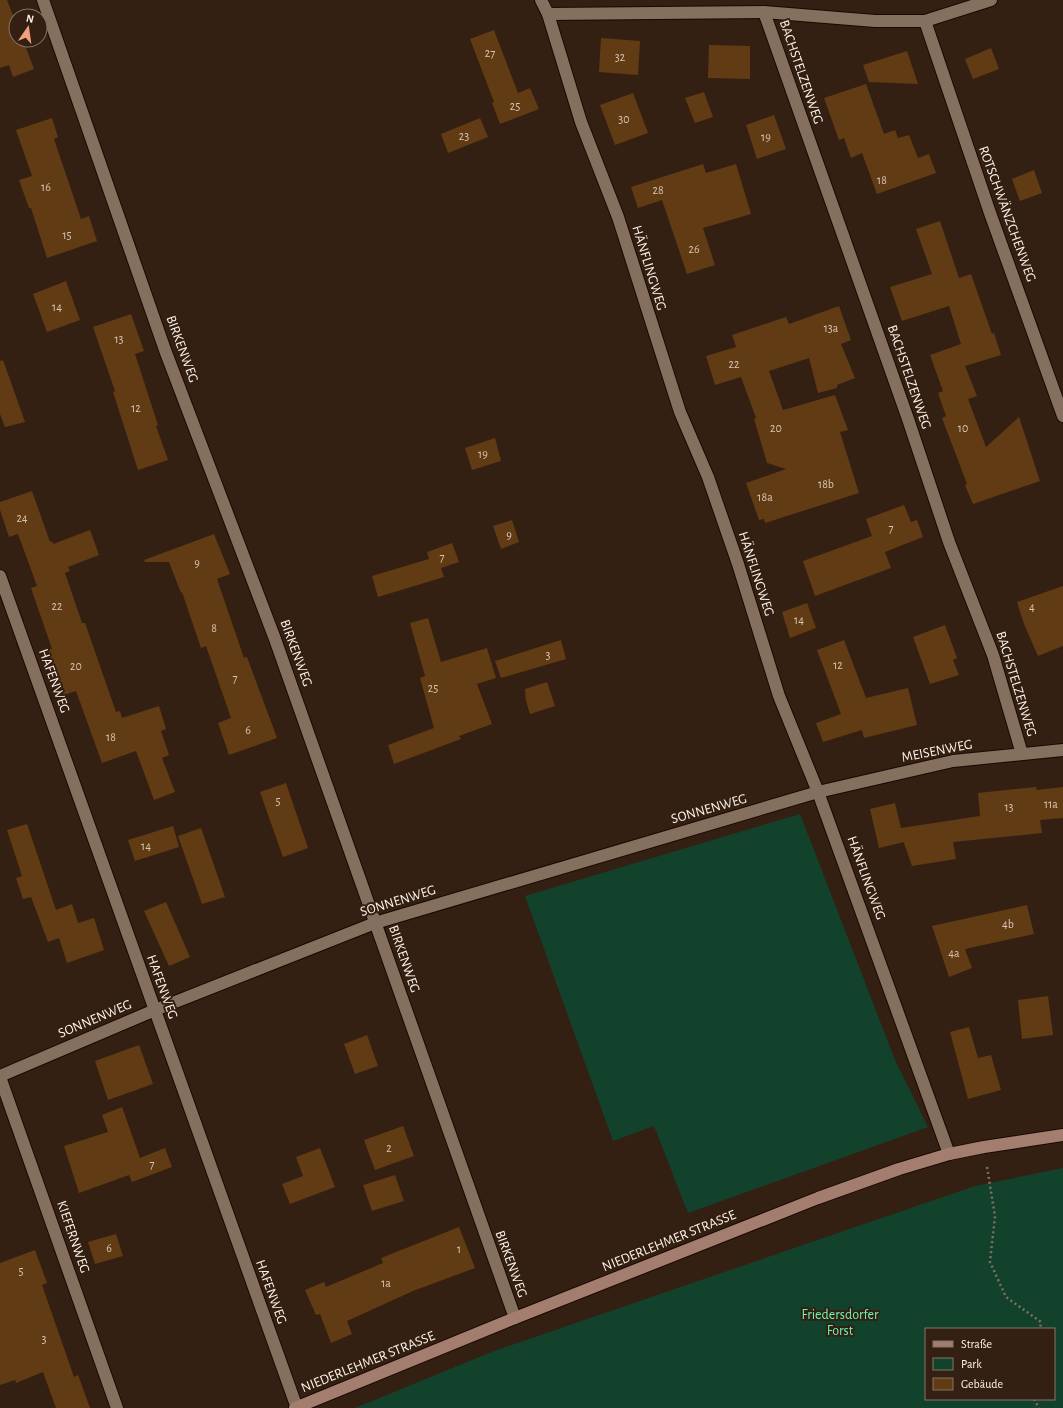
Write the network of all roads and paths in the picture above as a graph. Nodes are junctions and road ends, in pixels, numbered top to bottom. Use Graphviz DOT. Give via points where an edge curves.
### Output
graph roads {
  1 [pos="43,0"];
  2 [pos="541,0"];
  3 [pos="991,0"];
  4 [pos="764,12"];
  5 [pos="548,14"];
  6 [pos="925,21"];
  7 [pos="1063,416"];
  8 [pos="0,576"];
  9 [pos="1063,750"];
  10 [pos="1022,754"];
  11 [pos="818,792"];
  12 [pos="375,923"];
  13 [pos="155,1010"];
  14 [pos="0,1076"];
  15 [pos="1063,1135"];
  16 [pos="984,1147"];
  17 [pos="949,1154"];
  18 [pos="515,1318"];
  19 [pos="1040,1328"];
  20 [pos="117,1408"];
  21 [pos="296,1408"];
  1 -- 12 [label="street, BIRKENWEG" via="165,350 275,639"];
  2 -- 5 [label="street, HÄNFLINGWEG"];
  3 -- 6 [label="street"];
  4 -- 5 [label="street"];
  4 -- 6 [label="street" via="875,21"];
  4 -- 10 [label="street, BACHSTELZENWEG" via="949,542 993,655"];
  5 -- 11 [label="street, HÄNFLINGWEG" via="581,122 618,217 680,412 708,477 779,696"];
  6 -- 7 [label="street, ROTSCHWÄNZCHENWEG"];
  8 -- 13 [label="street, HAFENWEG"];
  9 -- 10 [label="street, MEISENWEG"];
  10 -- 11 [label="street, MEISENWEG" via="953,761"];
  11 -- 12 [label="street, SONNENWEG"];
  11 -- 17 [label="street, HÄNFLINGWEG"];
  12 -- 13 [label="street, SONNENWEG"];
  12 -- 18 [label="street, BIRKENWEG"];
  13 -- 14 [label="street, SONNENWEG"];
  13 -- 21 [label="street, HAFENWEG"];
  14 -- 20 [label="street, KIEFERNWEG"];
  15 -- 16 [label="main road, NIEDERLEHMER STRASSE"];
  16 -- 17 [label="main road, NIEDERLEHMER STRASSE"];
  16 -- 19 [label="path" via="994,1216 990,1262 1006,1297 1042,1322"];
  17 -- 18 [label="main road, NIEDERLEHMER STRASSE" via="818,1198"];
  18 -- 21 [label="main road, NIEDERLEHMER STRASSE"];
}
